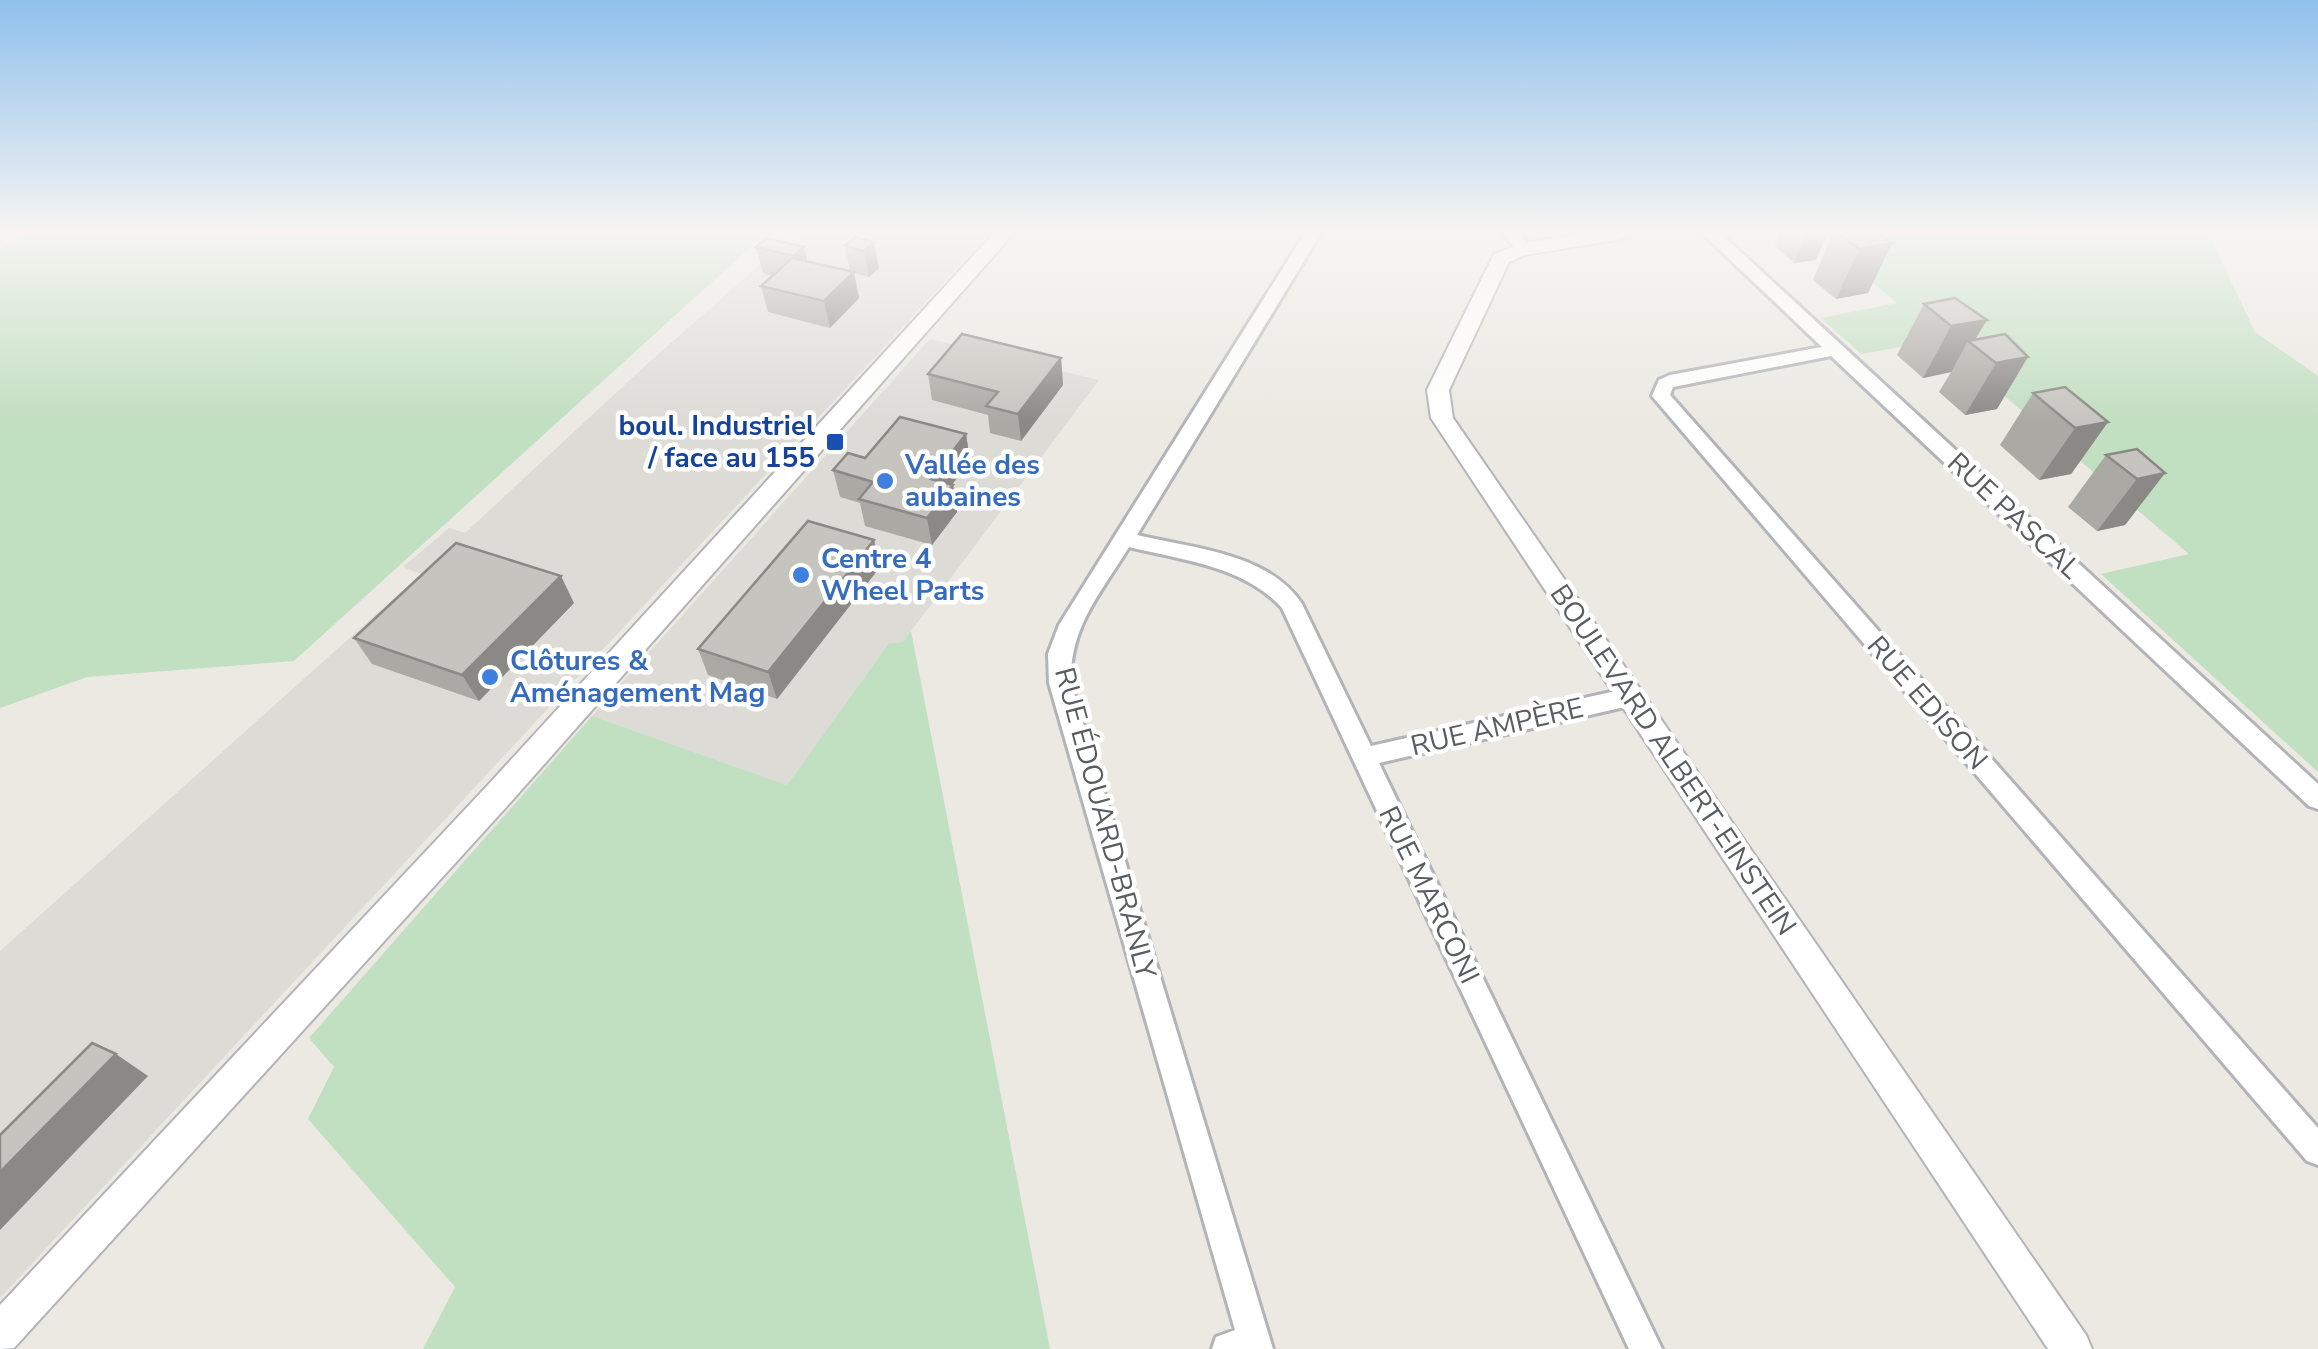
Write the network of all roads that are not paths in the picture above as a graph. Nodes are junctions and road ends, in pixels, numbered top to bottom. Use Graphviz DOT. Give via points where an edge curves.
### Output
graph roads {
  1 [pos="949,296"];
  2 [pos="1275,296"];
  3 [pos="1480,296"];
  4 [pos="1777,296"];
  5 [pos="1835,350"];
  6 [pos="1126,539"];
  7 [pos="1629,697"];
  8 [pos="1364,757"];
  9 [pos="2318,799"];
  10 [pos="2318,1150"];
  11 [pos="0,1334"];
  12 [pos="1246,1346"];
  13 [pos="1646,1349"];
  14 [pos="2072,1349"];
  1 -- 11 [label="street"];
  2 -- 6 [label="street, RUE ÉDOUARD-BRANLY"];
  3 -- 7 [label="street, BOULEVARD ALBERT-EINSTEIN" via="1438,390 1439,411"];
  4 -- 5 [label="street, RUE PASCAL"];
  5 -- 9 [label="street, RUE PASCAL"];
  5 -- 10 [label="street, RUE EDISON" via="1676,379 1665,384 1662,396"];
  6 -- 8 [label="street, RUE MARCONI" via="1247,571 1280,590"];
  6 -- 12 [label="street, RUE ÉDOUARD-BRANLY" via="1068,631 1058,671"];
  7 -- 8 [label="street, RUE AMPÈRE"];
  7 -- 14 [label="street, BOULEVARD ALBERT-EINSTEIN"];
  8 -- 13 [label="street, RUE MARCONI"];
}
